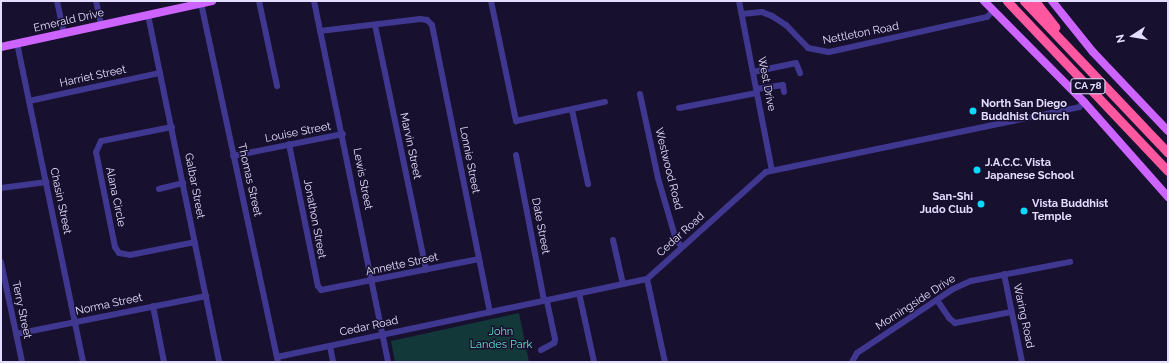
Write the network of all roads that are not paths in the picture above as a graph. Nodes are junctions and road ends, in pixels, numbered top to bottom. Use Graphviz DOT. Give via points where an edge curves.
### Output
graph roads {
  1 [pos="57,1"];
  2 [pos="96,1"];
  3 [pos="212,1"];
  4 [pos="259,1"];
  5 [pos="314,1"];
  6 [pos="491,1"];
  7 [pos="739,1"];
  8 [pos="984,1"];
  9 [pos="1007,1"];
  10 [pos="1024,1"];
  11 [pos="1035,1"];
  12 [pos="1052,1"];
  13 [pos="201,3"];
  14 [pos="994,11"];
  15 [pos="148,14"];
  16 [pos="742,14"];
  17 [pos="101,24"];
  18 [pos="375,25"];
  19 [pos="320,31"];
  20 [pos="64,34"];
  21 [pos="1060,40"];
  22 [pos="17,44"];
  23 [pos="1,47"];
  24 [pos="753,72"];
  25 [pos="160,73"];
  26 [pos="800,73"];
  27 [pos="277,86"];
  28 [pos="757,91"];
  29 [pos="784,92"];
  30 [pos="640,94"];
  31 [pos="29,101"];
  32 [pos="605,102"];
  33 [pos="1084,102"];
  34 [pos="679,108"];
  35 [pos="572,110"];
  36 [pos="172,127"];
  37 [pos="1168,131"];
  38 [pos="343,134"];
  39 [pos="289,144"];
  40 [pos="1168,153"];
  41 [pos="516,155"];
  42 [pos="233,156"];
  43 [pos="772,170"];
  44 [pos="1168,171"];
  45 [pos="47,182"];
  46 [pos="183,183"];
  47 [pos="588,184"];
  48 [pos="1,188"];
  49 [pos="159,188"];
  50 [pos="1168,197"];
  51 [pos="613,240"];
  52 [pos="195,242"];
  53 [pos="682,247"];
  54 [pos="479,259"];
  55 [pos="1,262"];
  56 [pos="1070,262"];
  57 [pos="426,270"];
  58 [pos="1004,274"];
  59 [pos="647,279"];
  60 [pos="372,282"];
  61 [pos="623,284"];
  62 [pos="328,290"];
  63 [pos="579,293"];
  64 [pos="206,296"];
  65 [pos="546,300"];
  66 [pos="937,300"];
  67 [pos="153,306"];
  68 [pos="490,312"];
  69 [pos="1011,312"];
  70 [pos="75,322"];
  71 [pos="16,334"];
  72 [pos="383,334"];
  73 [pos="330,346"];
  74 [pos="541,350"];
  75 [pos="278,360"];
  76 [pos="22,362"];
  77 [pos="83,362"];
  78 [pos="164,362"];
  79 [pos="219,362"];
  80 [pos="333,362"];
  81 [pos="388,362"];
  82 [pos="594,362"];
  83 [pos="665,362"];
  84 [pos="852,362"];
  85 [pos="1022,362"];
  1 -- 20 [label="street"];
  2 -- 17 [label="street"];
  3 -- 13 [label="main road, Emerald Drive"];
  4 -- 27 [label="street"];
  5 -- 19 [label="street, Lewis Street"];
  6 -- 35 [label="street" via="516,121"];
  7 -- 16 [label="street, West Drive"];
  8 -- 14 [label="main road"];
  9 -- 44 [label="highway, CA 78"];
  10 -- 21 [label="highway, CA 78"];
  11 -- 21 [label="highway" via="1054,24"];
  12 -- 37 [label="main road" via="1093,52"];
  13 -- 15 [label="main road, Emerald Drive"];
  13 -- 42 [label="street, Thomas Street"];
  14 -- 16 [label="street, Nettleton Road" via="987,17 829,52 808,48 786,25 772,16 762,12"];
  14 -- 33 [label="main road"];
  15 -- 17 [label="main road, Emerald Drive"];
  15 -- 25 [label="street, Galbar Street"];
  16 -- 24 [label="street, West Drive"];
  17 -- 20 [label="main road, Emerald Drive"];
  18 -- 19 [label="street"];
  18 -- 54 [label="street, Lonnie Street" via="420,19 427,20 432,25"];
  18 -- 57 [label="street, Marvin Street"];
  19 -- 38 [label="street, Lewis Street"];
  20 -- 22 [label="main road, Emerald Drive"];
  21 -- 40 [label="highway, CA 78"];
  22 -- 23 [label="main road, Emerald Drive"];
  22 -- 31 [label="street, Chasin Street"];
  24 -- 26 [label="street" via="796,63"];
  24 -- 28 [label="street, West Drive"];
  25 -- 31 [label="street, Harriet Street"];
  25 -- 36 [label="street, Galbar Street"];
  28 -- 29 [label="street" via="783,85"];
  28 -- 34 [label="street"];
  28 -- 43 [label="street, West Drive"];
  30 -- 53 [label="street, Westwood Road" via="658,178 676,240"];
  31 -- 45 [label="street, Chasin Street"];
  32 -- 35 [label="street"];
  33 -- 43 [label="street, Cedar Road" via="1079,107"];
  33 -- 50 [label="main road"];
  35 -- 47 [label="street"];
  36 -- 46 [label="street, Galbar Street"];
  36 -- 52 [label="street, Alana Circle" via="100,141 96,152 115,247 119,253 130,255"];
  38 -- 39 [label="street, Louise Street"];
  38 -- 60 [label="street, Lewis Street"];
  39 -- 42 [label="street, Louise Street"];
  39 -- 62 [label="street, Jonathon Street" via="318,286 321,290"];
  41 -- 65 [label="street, Date Street"];
  42 -- 75 [label="street, Thomas Street"];
  43 -- 53 [label="street, Cedar Road" via="753,181 731,205"];
  45 -- 48 [label="street"];
  45 -- 70 [label="street, Chasin Street"];
  46 -- 49 [label="street"];
  46 -- 52 [label="street, Galbar Street"];
  51 -- 61 [label="street"];
  52 -- 64 [label="street, Galbar Street"];
  53 -- 59 [label="street, Cedar Road"];
  54 -- 57 [label="street, Annette Street"];
  54 -- 68 [label="street, Lonnie Street"];
  55 -- 71 [label="street, Terry Street"];
  56 -- 58 [label="street, Morningside Drive"];
  57 -- 60 [label="street, Annette Street"];
  58 -- 66 [label="street, Morningside Drive" via="971,281"];
  58 -- 69 [label="street, Waring Road"];
  59 -- 61 [label="street, Cedar Road"];
  59 -- 83 [label="street"];
  60 -- 62 [label="street, Annette Street"];
  60 -- 72 [label="street, Lewis Street"];
  61 -- 63 [label="street, Cedar Road"];
  63 -- 65 [label="street, Cedar Road"];
  63 -- 82 [label="street"];
  64 -- 67 [label="street, Norma Street"];
  64 -- 79 [label="street, Galbar Street"];
  65 -- 68 [label="street, Cedar Road"];
  65 -- 74 [label="street, Date Street" via="555,339 554,343"];
  66 -- 69 [label="street" via="955,323"];
  66 -- 84 [label="street, Morningside Drive" via="857,354"];
  67 -- 70 [label="street, Norma Street"];
  67 -- 78 [label="street"];
  68 -- 72 [label="street, Cedar Road"];
  69 -- 85 [label="street, Waring Road"];
  70 -- 71 [label="street, Norma Street"];
  70 -- 77 [label="street, Chasin Street"];
  71 -- 76 [label="street, Terry Street"];
  72 -- 73 [label="street, Cedar Road"];
  72 -- 81 [label="street, Lewis Street"];
  73 -- 75 [label="street, Cedar Road"];
  73 -- 80 [label="street"];
}
